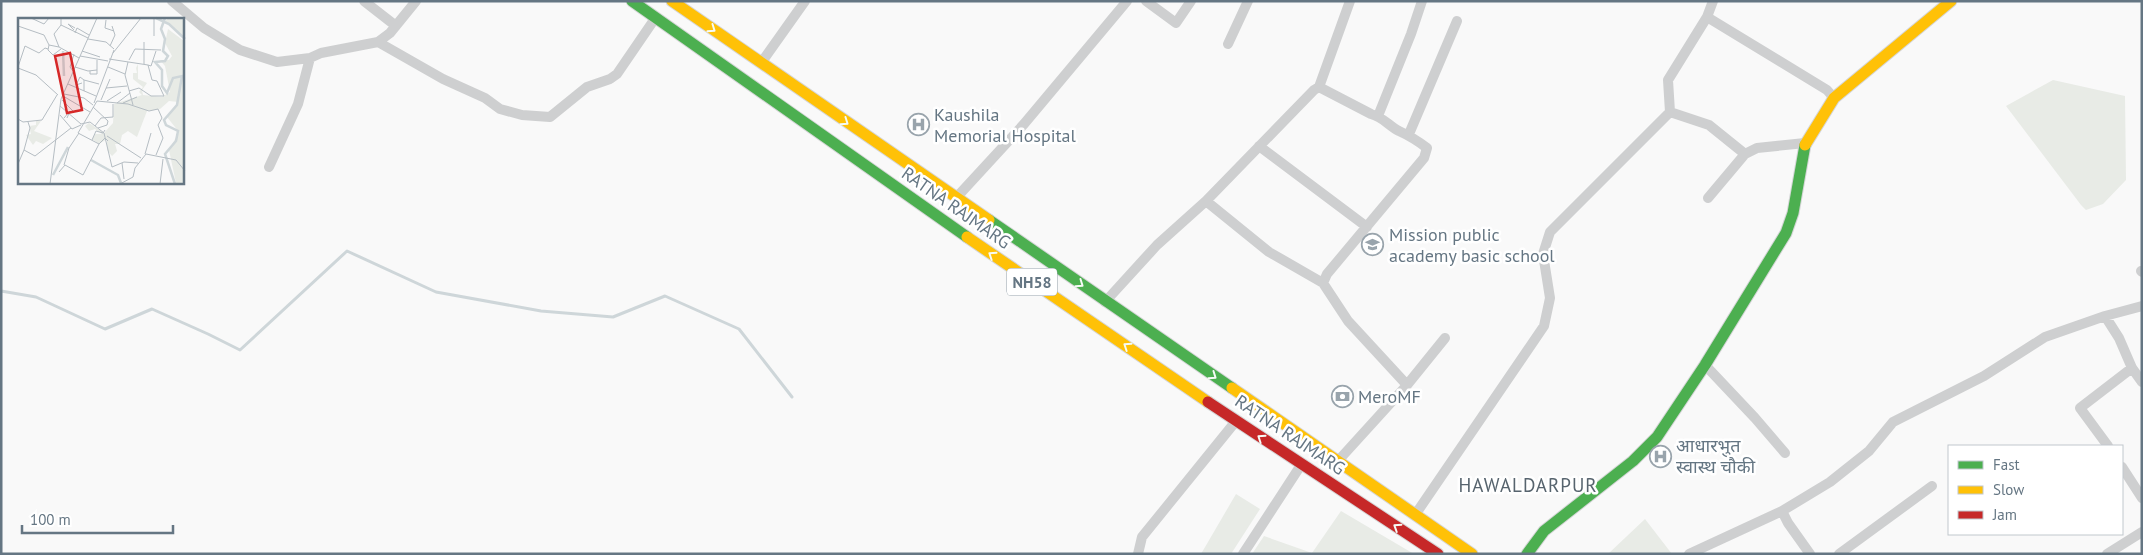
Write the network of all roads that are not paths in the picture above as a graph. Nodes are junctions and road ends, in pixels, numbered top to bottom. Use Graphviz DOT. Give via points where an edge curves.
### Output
graph roads {
  1 [pos="172,1"];
  2 [pos="364,1"];
  3 [pos="416,1"];
  4 [pos="632,1"];
  5 [pos="672,1"];
  6 [pos="805,1"];
  7 [pos="1126,1"];
  8 [pos="1146,1"];
  9 [pos="1191,1"];
  10 [pos="1248,1"];
  11 [pos="1350,1"];
  12 [pos="1422,1"];
  13 [pos="1713,1"];
  14 [pos="1951,1"];
  15 [pos="1707,17"];
  16 [pos="656,18"];
  17 [pos="1457,21"];
  18 [pos="396,26"];
  19 [pos="378,42"];
  20 [pos="1228,44"];
  21 [pos="310,58"];
  22 [pos="761,63"];
  23 [pos="1319,87"];
  24 [pos="1834,98"];
  25 [pos="1670,112"];
  26 [pos="1378,116"];
  27 [pos="1409,134"];
  28 [pos="1805,144"];
  29 [pos="1259,146"];
  30 [pos="1745,154"];
  31 [pos="269,167"];
  32 [pos="956,198"];
  33 [pos="1708,198"];
  34 [pos="1206,200"];
  35 [pos="1367,227"];
  36 [pos="1323,283"];
  37 [pos="1105,302"];
  38 [pos="2142,306"];
  39 [pos="2105,316"];
  40 [pos="1445,338"];
  41 [pos="1705,365"];
  42 [pos="2132,368"];
  43 [pos="2142,382"];
  44 [pos="1407,384"];
  45 [pos="1236,421"];
  46 [pos="2107,445"];
  47 [pos="1785,453"];
  48 [pos="1337,462"];
  49 [pos="1301,465"];
  50 [pos="2123,469"];
  51 [pos="1932,486"];
  52 [pos="2142,498"];
  53 [pos="1782,511"];
  54 [pos="1415,515"];
  55 [pos="2142,532"];
  56 [pos="1690,553"];
  57 [pos="1138,554"];
  58 [pos="1243,554"];
  59 [pos="1438,554"];
  60 [pos="1472,554"];
  61 [pos="1527,554"];
  62 [pos="1810,554"];
  63 [pos="1839,554"];
  64 [pos="2107,554"];
  1 -- 21 [label="street" via="204,28 240,50 277,62"];
  2 -- 18 [label="street"];
  3 -- 18 [label="street"];
  4 -- 16 [label="main road, RATNA RAJMARG / NH58"];
  5 -- 22 [label="main road, RATNA RAJMARG / NH58, one-way"];
  6 -- 22 [label="street"];
  7 -- 32 [label="street" via="1024,124"];
  8 -- 9 [label="street" via="1176,23"];
  10 -- 20 [label="street"];
  11 -- 23 [label="street"];
  12 -- 26 [label="street"];
  13 -- 15 [label="street"];
  14 -- 24 [label="main road"];
  15 -- 24 [label="street" via="1827,90"];
  15 -- 25 [label="street" via="1668,80"];
  16 -- 19 [label="street" via="617,74 587,87 550,118 500,109 486,98 443,79"];
  45 -- 16 [label="main road, RATNA RAJMARG / NH58, one-way" via="991,254"];
  17 -- 27 [label="street"];
  18 -- 19 [label="street"];
  19 -- 21 [label="street"];
  21 -- 31 [label="street" via="298,104"];
  22 -- 32 [label="main road, RATNA RAJMARG / NH58, one-way"];
  23 -- 26 [label="street"];
  23 -- 29 [label="street"];
  24 -- 28 [label="main road"];
  25 -- 30 [label="street" via="1709,125"];
  25 -- 54 [label="street" via="1550,232 1543,254 1550,298 1544,326"];
  26 -- 27 [label="street"];
  27 -- 35 [label="street" via="1427,148 1424,158"];
  28 -- 30 [label="street" via="1757,148"];
  28 -- 41 [label="main road" via="1793,213 1786,232"];
  29 -- 34 [label="street"];
  29 -- 35 [label="street"];
  30 -- 33 [label="street"];
  32 -- 37 [label="main road, RATNA RAJMARG / NH58, one-way"];
  34 -- 36 [label="street" via="1269,252"];
  34 -- 37 [label="street" via="1156,246"];
  35 -- 36 [label="street"];
  36 -- 44 [label="street" via="1348,321"];
  37 -- 48 [label="main road, RATNA RAJMARG / NH58, one-way"];
  38 -- 39 [label="street"];
  39 -- 42 [label="street"];
  39 -- 53 [label="street" via="2045,337 1984,376 1893,422 1869,451 1830,482"];
  40 -- 44 [label="street"];
  41 -- 47 [label="street"];
  41 -- 61 [label="main road" via="1657,437 1633,461 1544,531"];
  42 -- 43 [label="street"];
  42 -- 46 [label="street" via="2080,408"];
  44 -- 48 [label="street"];
  49 -- 45 [label="main road, RATNA RAJMARG / NH58, one-way"];
  45 -- 57 [label="street" via="1142,537"];
  48 -- 54 [label="main road, RATNA RAJMARG / NH58"];
  49 -- 58 [label="street"];
  59 -- 49 [label="main road, RATNA RAJMARG / NH58, one-way"];
  50 -- 52 [label="street"];
  51 -- 63 [label="street"];
  53 -- 56 [label="street"];
  53 -- 62 [label="street"];
  54 -- 60 [label="main road, RATNA RAJMARG / NH58"];
  55 -- 64 [label="street"];
}
